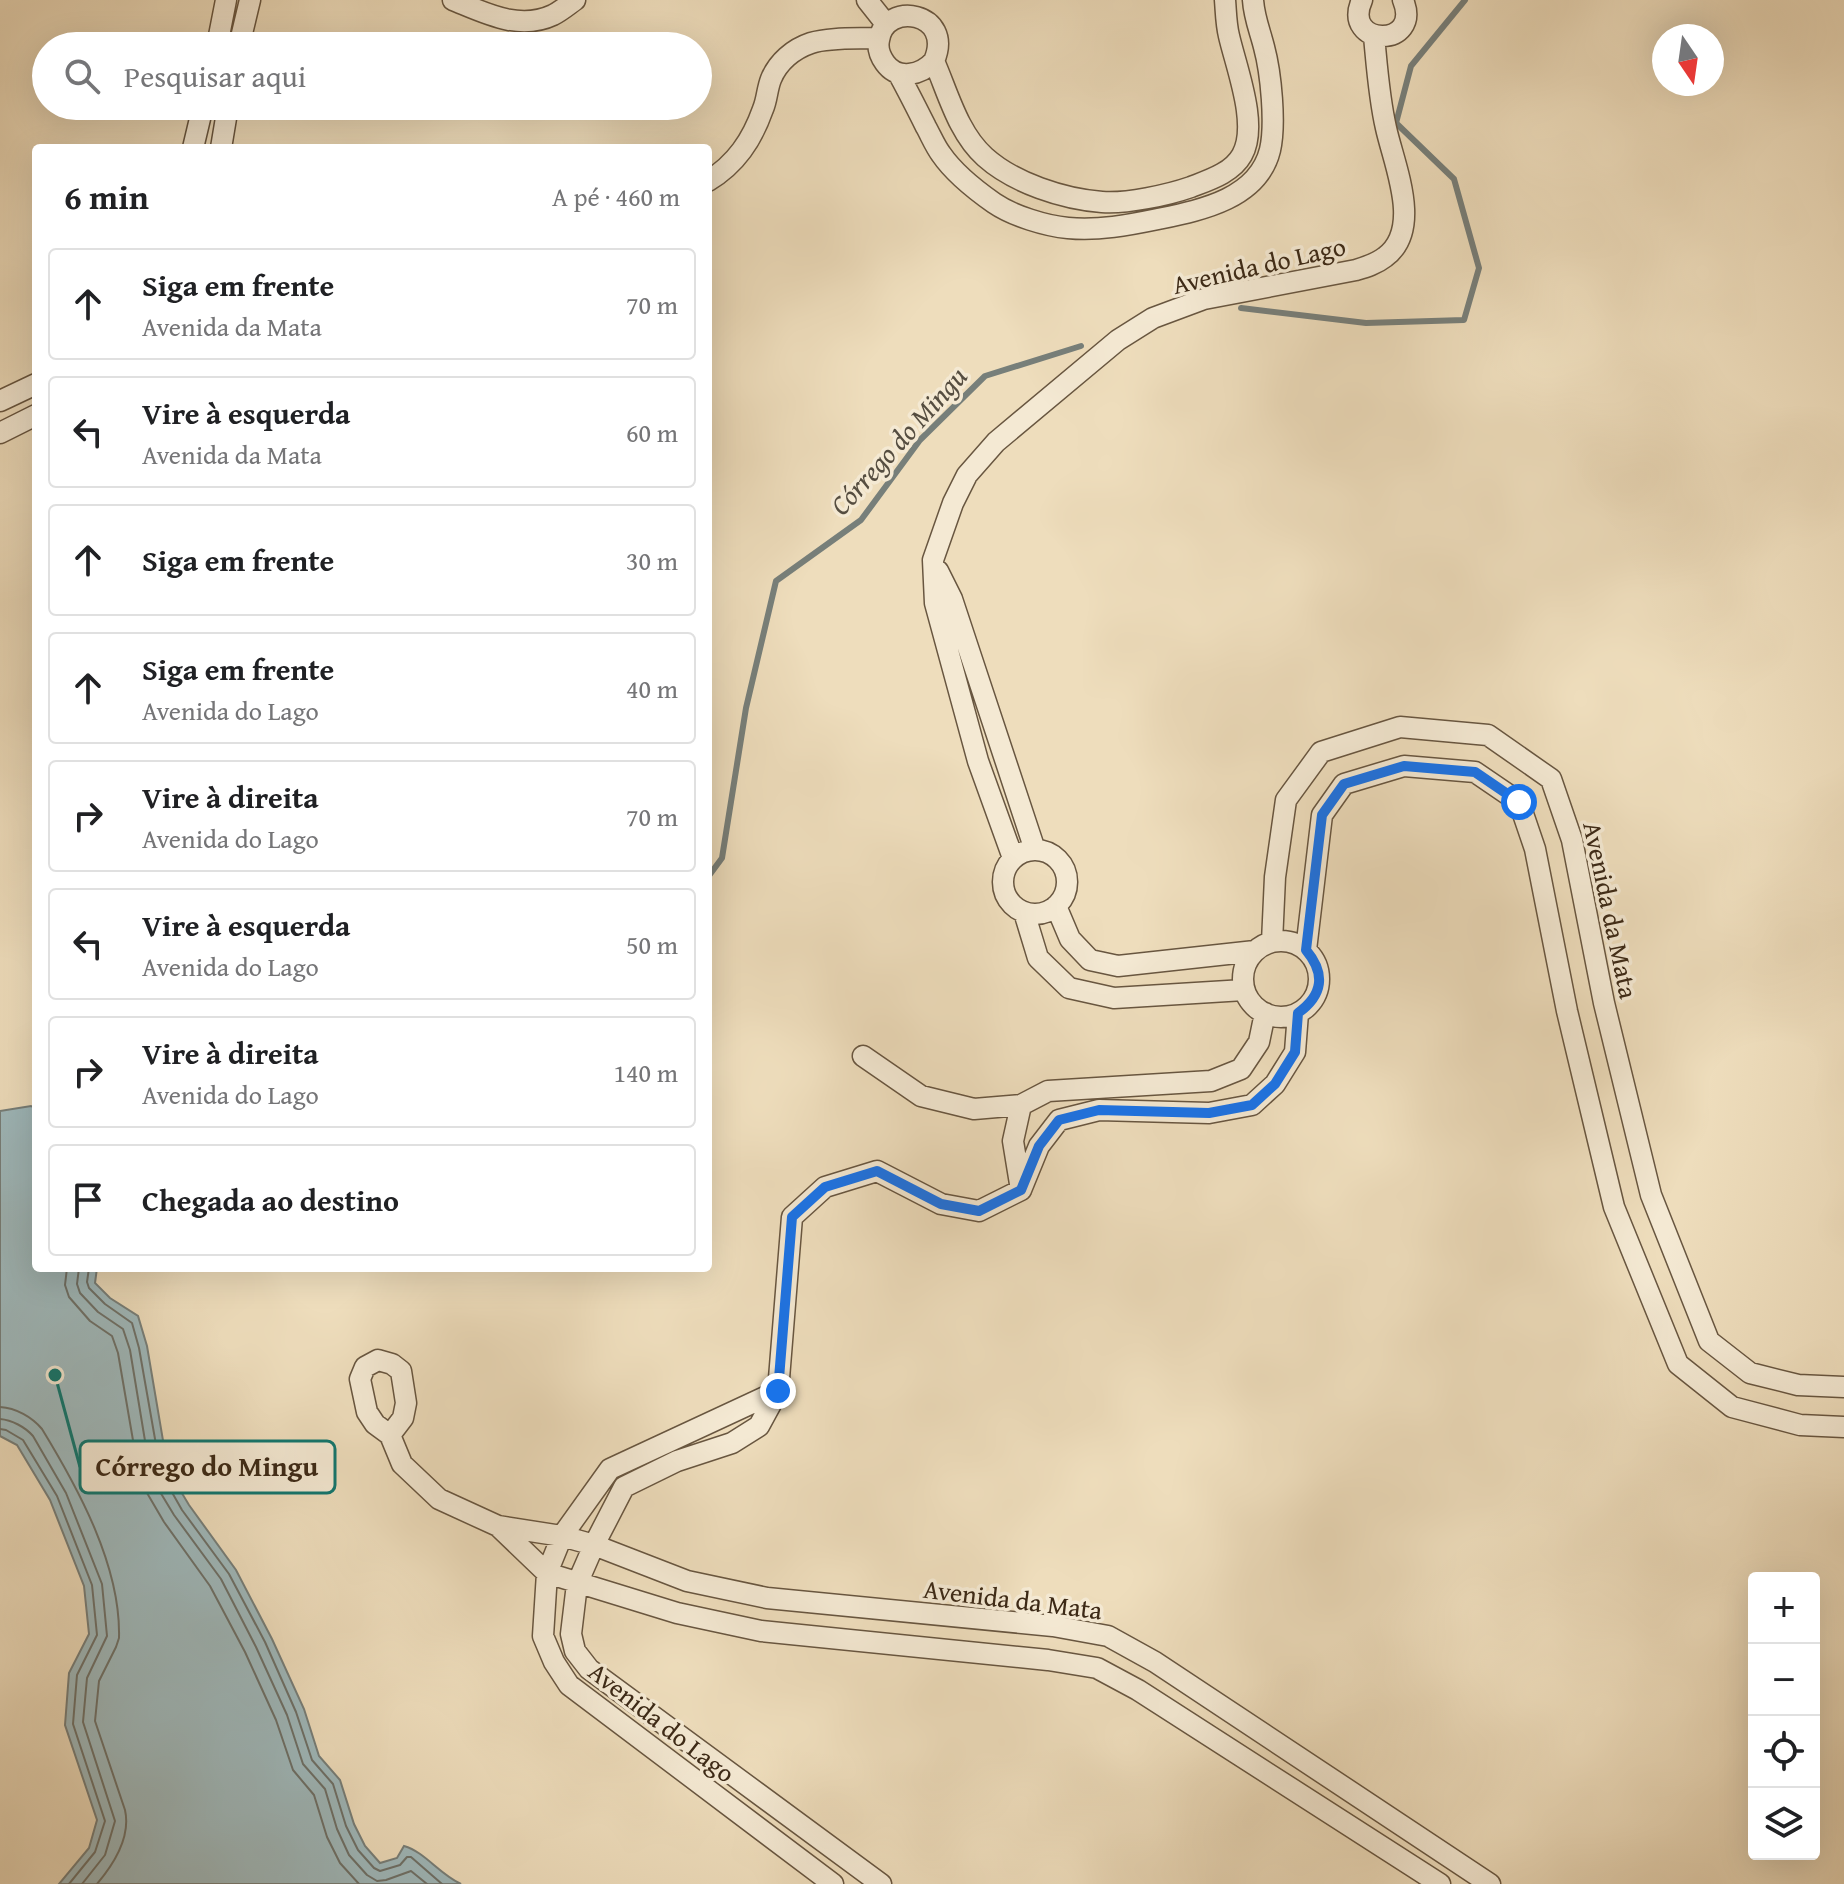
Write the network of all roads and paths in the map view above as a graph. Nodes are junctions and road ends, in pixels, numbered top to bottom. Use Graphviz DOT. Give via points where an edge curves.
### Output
graph roads {
  1 [pos="226,0"];
  2 [pos="250,0"];
  3 [pos="453,0"];
  4 [pos="575,0"];
  5 [pos="867,0"];
  6 [pos="1225,0"];
  7 [pos="1253,0"];
  8 [pos="1362,0"];
  9 [pos="1403,0"];
  10 [pos="909,7"];
  11 [pos="882,31"];
  12 [pos="220,32"];
  13 [pos="242,32"];
  14 [pos="1374,36"];
  15 [pos="934,61"];
  16 [pos="898,73"];
  17 [pos="200,120"];
  18 [pos="226,120"];
  19 [pos="194,144"];
  20 [pos="222,144"];
  21 [pos="712,179"];
  22 [pos="32,386"];
  23 [pos="0,401"];
  24 [pos="32,417"];
  25 [pos="0,433"];
  26 [pos="933,560"];
  27 [pos="1035,850"];
  28 [pos="1013,858"];
  29 [pos="1056,906"];
  30 [pos="1024,912"];
  31 [pos="1264,946"];
  32 [pos="1306,950"];
  33 [pos="1244,990"];
  34 [pos="1265,1013"];
  35 [pos="1298,1013"];
  36 [pos="863,1056"];
  37 [pos="1021,1105"];
  38 [pos="1021,1190"];
  39 [pos="1844,1387"];
  40 [pos="778,1391"];
  41 [pos="1844,1427"];
  42 [pos="390,1435"];
  43 [pos="498,1526"];
  44 [pos="562,1536"];
  45 [pos="594,1545"];
  46 [pos="547,1573"];
  47 [pos="577,1584"];
  48 [pos="833,1884"];
  49 [pos="881,1884"];
  50 [pos="1440,1884"];
  51 [pos="1490,1884"];
  1 -- 12 [label="street"];
  2 -- 13 [label="street"];
  3 -- 4 [label="street" via="496,18 536,22"];
  5 -- 11 [label="street"];
  6 -- 15 [label="street" via="1246,100 1242,155 1214,179 1146,198 1103,203 1054,193 1010,176 966,135"];
  7 -- 16 [label="street" via="1273,104 1270,149 1262,170 1215,205 1127,226 1067,228 997,205 940,153"];
  8 -- 14 [label="street, Avenida do Lago" via="1358,17"];
  9 -- 14 [label="street" via="1403,25 1391,36"];
  10 -- 11 [label="street"];
  10 -- 15 [label="street" via="936,32"];
  11 -- 16 [label="street" via="879,52"];
  11 -- 21 [label="street" via="812,43 789,54 771,80 748,143"];
  14 -- 26 [label="street, Avenida do Lago" via="1404,214 1394,248 1356,270 1204,299 1153,318 1118,340 996,442 967,475"];
  15 -- 16 [label="street" via="918,73"];
  17 -- 19 [label="street"];
  18 -- 20 [label="street"];
  22 -- 23 [label="street"];
  24 -- 25 [label="street"];
  26 -- 27 [label="street" via="952,599"];
  26 -- 28 [label="street, Avenida do Lago" via="935,603 978,761"];
  27 -- 28 [label="street"];
  27 -- 29 [label="street" via="1056,857 1067,876"];
  28 -- 30 [label="street" via="1006,866 1003,888 1007,899"];
  29 -- 30 [label="street" via="1046,912"];
  29 -- 31 [label="street" via="1070,939 1090,960 1118,966"];
  30 -- 33 [label="street" via="1038,958 1069,988 1114,998"];
  31 -- 32 [label="street" via="1284,941"];
  31 -- 33 [label="street" via="1247,962"];
  31 -- 39 [label="street, Avenida da Mata" via="1286,800 1321,752 1400,727 1488,735 1551,779 1572,840 1604,1003 1651,1195 1709,1341 1750,1373 1798,1385"];
  32 -- 35 [label="street" via="1314,959 1319,982 1310,1004"];
  32 -- 41 [label="street" via="1322,815 1344,784 1404,766 1475,772 1519,802 1535,849 1614,1207 1678,1364 1732,1407 1800,1425"];
  33 -- 34 [label="street"];
  34 -- 35 [label="street"];
  34 -- 37 [label="street" via="1259,1042 1241,1069 1211,1081 1048,1091"];
  35 -- 38 [label="street" via="1295,1052 1275,1084 1252,1105 1209,1113 1099,1110 1059,1120 1039,1146"];
  36 -- 37 [label="street" via="921,1096 974,1109"];
  37 -- 38 [label="street" via="1013,1141"];
  38 -- 40 [label="street, Avenida do Lago" via="979,1211 941,1204 877,1171 825,1187 792,1217"];
  40 -- 44 [label="street, Avenida do Lago" via="610,1469"];
  40 -- 45 [label="street, Avenida do Lago" via="759,1426 732,1443 677,1461 624,1487"];
  42 -- 43 [label="street" via="402,1464 439,1499"];
  43 -- 44 [label="street, Avenida da Mata"];
  43 -- 46 [label="street"];
  44 -- 45 [label="street, Avenida da Mata"];
  44 -- 46 [label="street, Avenida do Lago"];
  45 -- 47 [label="street, Avenida do Lago"];
  45 -- 51 [label="street, Avenida da Mata" via="687,1581 767,1598 1108,1636"];
  46 -- 47 [label="street"];
  46 -- 48 [label="street, Avenida do Lago" via="543,1636 569,1685"];
  47 -- 49 [label="street, Avenida do Lago" via="571,1634 575,1651 589,1669"];
  47 -- 50 [label="street" via="761,1631 1097,1668"];
}
